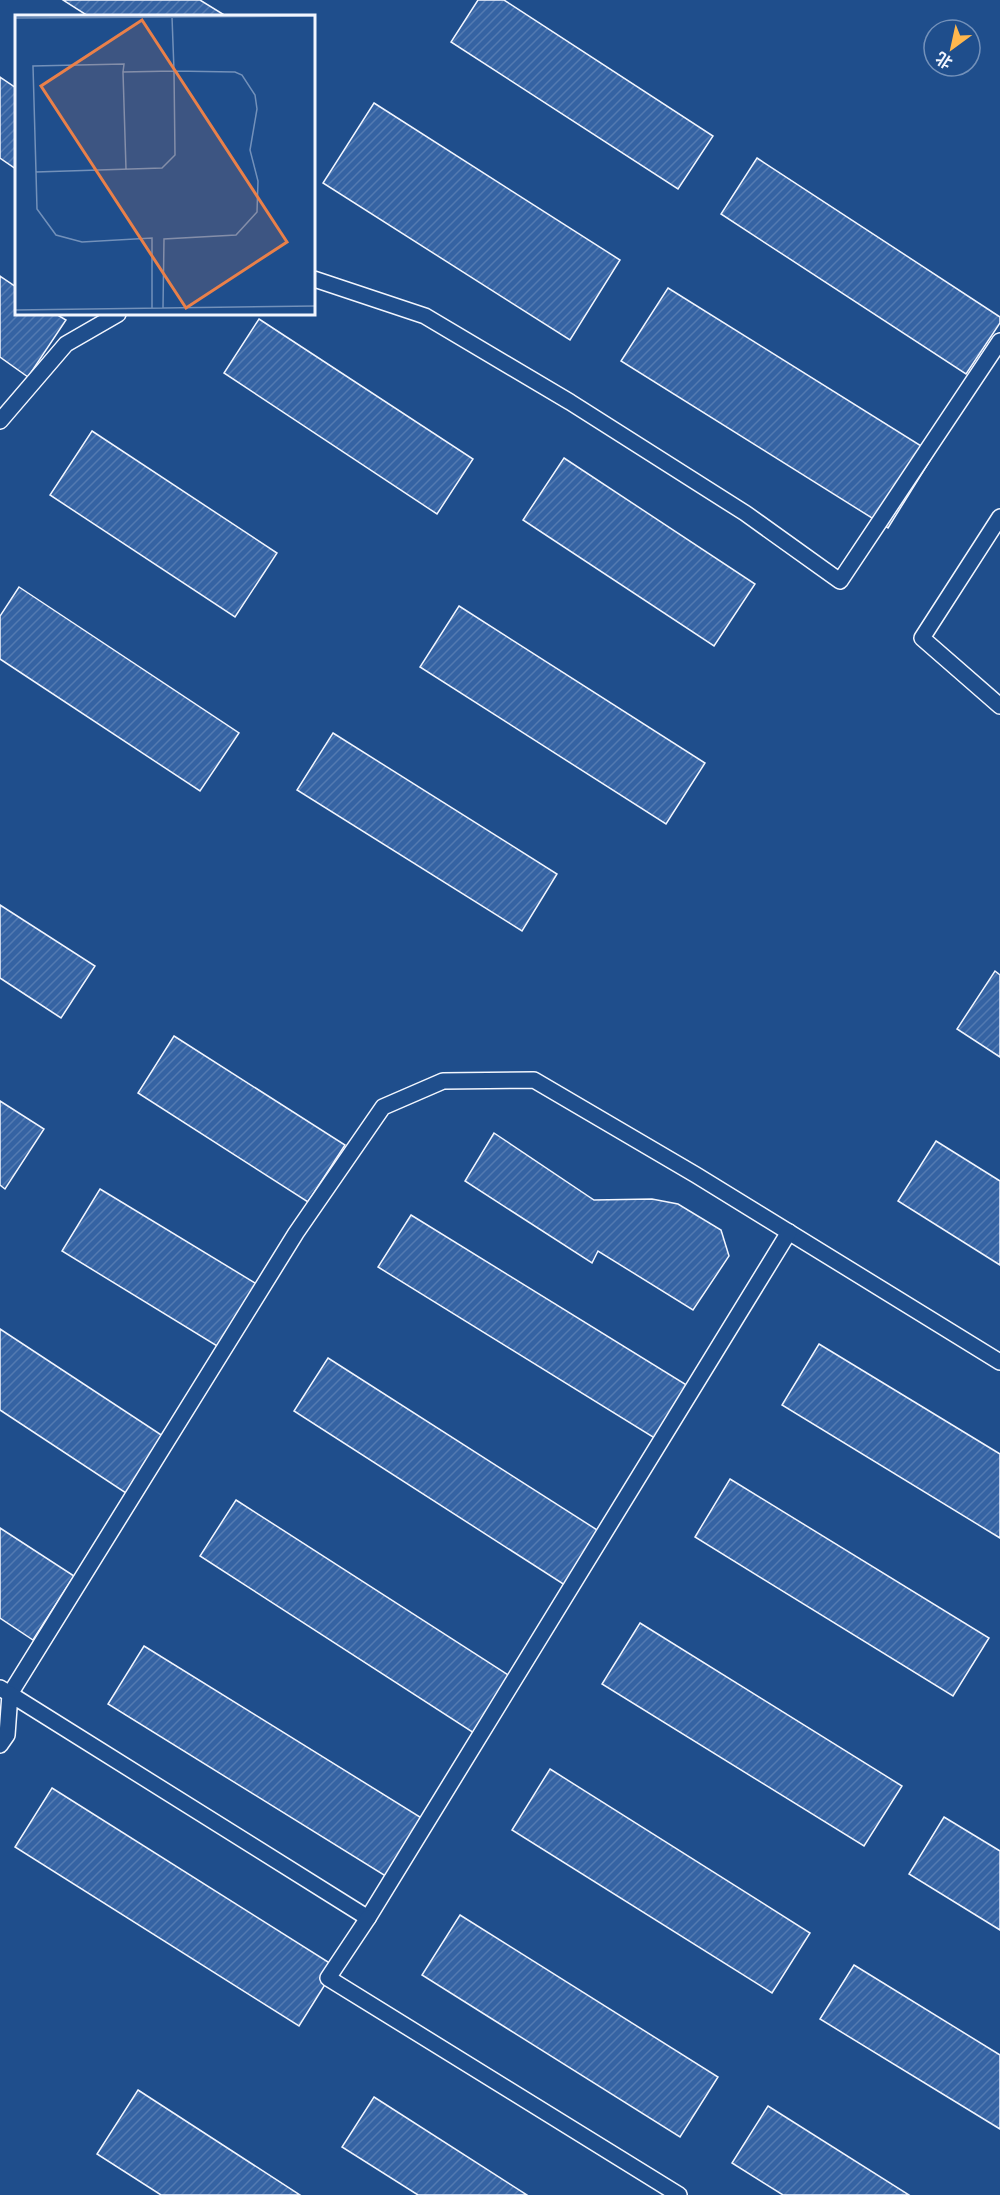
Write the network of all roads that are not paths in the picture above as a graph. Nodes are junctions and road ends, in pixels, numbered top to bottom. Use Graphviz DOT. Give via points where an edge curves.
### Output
graph roads {
  1 [pos="315,279"];
  2 [pos="116,315"];
  3 [pos="1000,341"];
  4 [pos="0,421"];
  5 [pos="1000,517"];
  6 [pos="1000,706"];
  7 [pos="789,1232"];
  8 [pos="1000,1362"];
  9 [pos="5,1691"];
  10 [pos="0,1745"];
  11 [pos="368,1918"];
  12 [pos="680,2195"];
  1 -- 3 [label="lane" via="425,316 745,513 840,581"];
  2 -- 4 [label="lane" via="66,344"];
  5 -- 6 [label="lane" via="922,638"];
  7 -- 8 [label="lane"];
  7 -- 9 [label="lane" via="534,1080 443,1081 383,1107 296,1233"];
  7 -- 11 [label="lane"];
  9 -- 10 [label="lane" via="7,1735"];
  9 -- 11 [label="lane"];
  11 -- 12 [label="lane" via="328,1978"];
}
